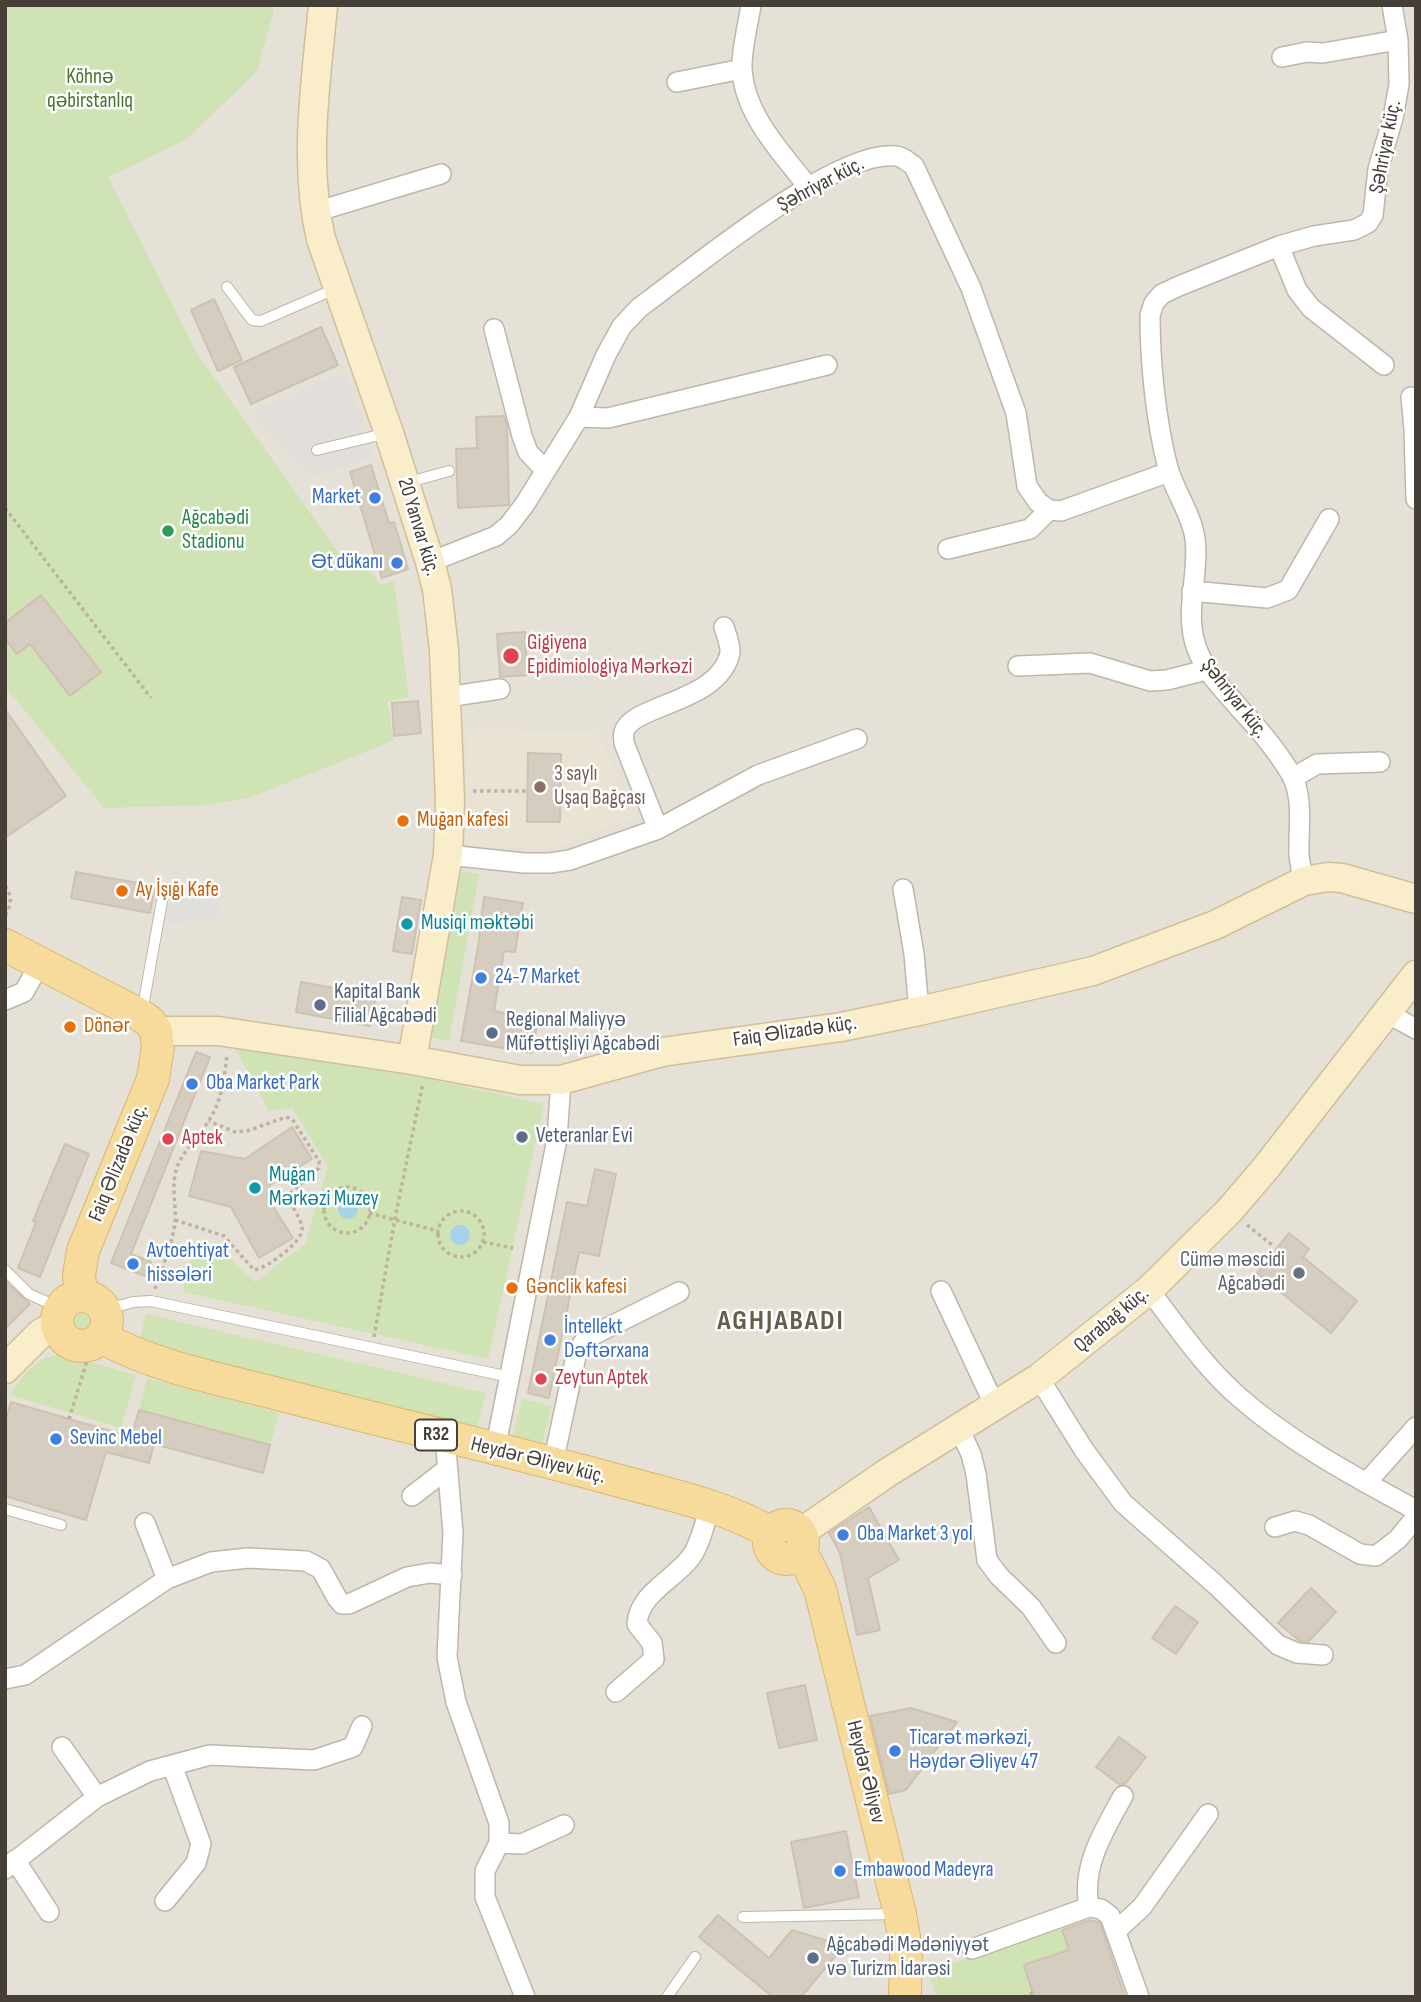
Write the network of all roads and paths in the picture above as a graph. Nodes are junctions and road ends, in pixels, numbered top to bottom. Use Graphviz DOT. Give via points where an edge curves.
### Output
graph roads {
  1 [pos="323,5"];
  2 [pos="751,5"];
  3 [pos="1392,5"];
  4 [pos="1398,40"];
  5 [pos="1282,57"];
  6 [pos="742,69"];
  7 [pos="677,82"];
  8 [pos="441,174"];
  9 [pos="809,188"];
  10 [pos="314,212"];
  11 [pos="1279,246"];
  12 [pos="338,287"];
  13 [pos="227,288"];
  14 [pos="494,329"];
  15 [pos="827,365"];
  16 [pos="1384,365"];
  17 [pos="1411,397"];
  18 [pos="579,417"];
  19 [pos="389,433"];
  20 [pos="317,450"];
  21 [pos="545,470"];
  22 [pos="449,471"];
  23 [pos="1169,472"];
  24 [pos="405,483"];
  25 [pos="1416,499"];
  26 [pos="5,508"];
  27 [pos="1049,510"];
  28 [pos="1329,519"];
  29 [pos="948,549"];
  30 [pos="430,562"];
  31 [pos="1192,591"];
  32 [pos="724,627"];
  33 [pos="1018,666"];
  34 [pos="1206,670"];
  35 [pos="500,689"];
  36 [pos="447,697"];
  37 [pos="151,698"];
  38 [pos="857,739"];
  39 [pos="1380,762"];
  40 [pos="1293,778"];
  41 [pos="528,790"];
  42 [pos="450,792"];
  43 [pos="658,829"];
  44 [pos="448,855"];
  45 [pos="1304,881"];
  46 [pos="5,886"];
  47 [pos="902,889"];
  48 [pos="164,890"];
  49 [pos="1416,899"];
  50 [pos="5,916"];
  51 [pos="5,945"];
  52 [pos="40,963"];
  53 [pos="1416,975"];
  54 [pos="5,1000"];
  55 [pos="919,1011"];
  56 [pos="1387,1013"];
  57 [pos="149,1024"];
  58 [pos="1416,1029"];
  59 [pos="230,1033"];
  60 [pos="418,1069"];
  61 [pos="561,1080"];
  62 [pos="209,1121"];
  63 [pos="269,1191"];
  64 [pos="287,1196"];
  65 [pos="324,1207"];
  66 [pos="1229,1211"];
  67 [pos="369,1213"];
  68 [pos="395,1218"];
  69 [pos="175,1220"];
  70 [pos="438,1231"];
  71 [pos="483,1242"];
  72 [pos="1272,1245"];
  73 [pos="513,1248"];
  74 [pos="5,1270"];
  75 [pos="1149,1290"];
  76 [pos="941,1291"];
  77 [pos="679,1292"];
  78 [pos="150,1301"];
  79 [pos="82,1323"];
  80 [pos="372,1349"];
  81 [pos="5,1369"];
  82 [pos="510,1377"];
  83 [pos="1039,1378"];
  84 [pos="995,1406"];
  85 [pos="69,1419"];
  86 [pos="1416,1427"];
  87 [pos="959,1429"];
  88 [pos="444,1437"];
  89 [pos="495,1450"];
  90 [pos="553,1463"];
  91 [pos="447,1469"];
  92 [pos="1366,1483"];
  93 [pos="412,1496"];
  94 [pos="710,1506"];
  95 [pos="5,1509"];
  96 [pos="1416,1510"];
  97 [pos="1416,1517"];
  98 [pos="145,1524"];
  99 [pos="61,1525"];
  100 [pos="1275,1527"];
  101 [pos="790,1540"];
  102 [pos="452,1575"];
  103 [pos="167,1579"];
  104 [pos="1056,1643"];
  105 [pos="1323,1654"];
  106 [pos="5,1679"];
  107 [pos="616,1692"];
  108 [pos="362,1726"];
  109 [pos="62,1747"];
  110 [pos="172,1765"];
  111 [pos="1123,1796"];
  112 [pos="97,1797"];
  113 [pos="1208,1814"];
  114 [pos="564,1825"];
  115 [pos="499,1843"];
  116 [pos="10,1864"];
  117 [pos="165,1902"];
  118 [pos="1089,1907"];
  119 [pos="48,1912"];
  120 [pos="900,1913"];
  121 [pos="743,1917"];
  122 [pos="1116,1930"];
  123 [pos="972,1949"];
  124 [pos="695,1957"];
  125 [pos="1033,1993"];
  126 [pos="525,1997"];
  127 [pos="667,1997"];
  128 [pos="905,1997"];
  129 [pos="1023,1997"];
  130 [pos="1139,1997"];
  1 -- 10 [label="street, 20 Yanvar küç." via="312,130"];
  2 -- 6 [label="street"];
  3 -- 4 [label="street, Şəhriyar küç."];
  4 -- 5 [label="street"];
  4 -- 11 [label="street, Şəhriyar küç." via="1399,85 1378,169 1373,215 1354,230"];
  6 -- 7 [label="street"];
  6 -- 9 [label="street" via="757,118"];
  8 -- 10 [label="street"];
  9 -- 18 [label="street, Şəhriyar küç." via="639,308 622,326 606,355"];
  9 -- 27 [label="street, Şəhriyar küç." via="850,164 877,157 898,156 914,166 976,300 1016,414 1027,486"];
  10 -- 12 [label="street, 20 Yanvar küç."];
  11 -- 16 [label="street" via="1297,290 1311,308"];
  11 -- 23 [label="street, Şəhriyar küç." via="1179,286 1154,303 1150,326"];
  12 -- 13 [label="lane" via="261,321 252,320"];
  12 -- 19 [label="street, 20 Yanvar küç."];
  14 -- 21 [label="street" via="522,436 528,452"];
  15 -- 18 [label="street" via="608,418"];
  17 -- 25 [label="street"];
  18 -- 21 [label="street, Şəhriyar küç."];
  19 -- 20 [label="lane"];
  19 -- 24 [label="street, 20 Yanvar küç."];
  21 -- 30 [label="street, Şəhriyar küç." via="525,504 496,536"];
  22 -- 24 [label="lane"];
  23 -- 27 [label="street" via="1061,511"];
  23 -- 31 [label="street, Şəhriyar küç." via="1195,537"];
  24 -- 30 [label="street, 20 Yanvar küç."];
  26 -- 37 [label="path"];
  27 -- 29 [label="street" via="1030,529"];
  28 -- 31 [label="street" via="1288,590 1267,598"];
  30 -- 36 [label="street, 20 Yanvar küç." via="440,611"];
  31 -- 34 [label="street, Şəhriyar küç." via="1191,626"];
  32 -- 43 [label="street" via="730,652 718,676 703,689 655,709 624,731 624,743"];
  33 -- 34 [label="street" via="1090,663 1150,681"];
  34 -- 40 [label="street, Şəhriyar küç." via="1262,732"];
  35 -- 36 [label="street"];
  36 -- 42 [label="street, 20 Yanvar küç."];
  38 -- 43 [label="street" via="758,775"];
  39 -- 40 [label="street" via="1317,764"];
  40 -- 45 [label="street, Şəhriyar küç." via="1299,796"];
  41 -- 42 [label="path"];
  42 -- 44 [label="street, 20 Yanvar küç."];
  43 -- 44 [label="street" via="550,863"];
  44 -- 60 [label="street, 20 Yanvar küç."];
  45 -- 49 [label="street, Faiq Əlizadə küç." via="1342,878"];
  45 -- 55 [label="street, Faiq Əlizadə küç." via="1215,925 1093,971"];
  46 -- 50 [label="path" via="11,904"];
  47 -- 55 [label="street"];
  48 -- 57 [label="lane"];
  51 -- 52 [label="main road, Faiq Əlizadə küç."];
  52 -- 54 [label="street" via="24,992"];
  52 -- 57 [label="main road, Faiq Əlizadə küç."];
  53 -- 56 [label="street, Qarabağ küç."];
  55 -- 61 [label="street, Faiq Əlizadə küç." via="841,1027 662,1052"];
  56 -- 58 [label="street"];
  56 -- 66 [label="street, Qarabağ küç."];
  57 -- 59 [label="street, Faiq Əlizadə küç."];
  57 -- 79 [label="main road, Faiq Əlizadə küç." via="158,1046 153,1079 83,1251 79,1275"];
  59 -- 60 [label="street, Faiq Əlizadə küç."];
  59 -- 62 [label="path" via="223,1090"];
  60 -- 61 [label="street, Faiq Əlizadə küç."];
  60 -- 68 [label="path"];
  61 -- 82 [label="street" via="557,1139"];
  62 -- 64 [label="path" via="235,1132 292,1119 319,1168"];
  62 -- 69 [label="path" via="176,1170"];
  63 -- 64 [label="path"];
  64 -- 65 [label="path"];
  64 -- 69 [label="path" via="302,1228 300,1239 262,1269 254,1270 224,1236"];
  65 -- 67 [label="path" via="331,1227 341,1232 362,1227"];
  65 -- 67 [label="path" via="328,1196 348,1187 366,1197"];
  66 -- 72 [label="path"];
  66 -- 75 [label="street, Qarabağ küç."];
  67 -- 68 [label="path"];
  68 -- 70 [label="path"];
  68 -- 80 [label="path"];
  69 -- 78 [label="path"];
  70 -- 71 [label="path" via="446,1251 455,1256 466,1256"];
  70 -- 71 [label="path" via="451,1213 462,1211 481,1221"];
  71 -- 73 [label="path"];
  74 -- 79 [label="lane" via="29,1294"];
  75 -- 83 [label="street, Qarabağ küç."];
  75 -- 92 [label="street" via="1237,1396"];
  76 -- 84 [label="street"];
  77 -- 90 [label="street" via="583,1343 576,1356"];
  78 -- 79 [label="lane" via="133,1302"];
  78 -- 80 [label="lane"];
  79 -- 81 [label="street" via="41,1333"];
  79 -- 85 [label="path"];
  79 -- 88 [label="main road, Heydər Əliyev küç. / R32" via="147,1360"];
  80 -- 82 [label="lane"];
  82 -- 89 [label="street"];
  83 -- 84 [label="street, Qarabağ küç."];
  83 -- 105 [label="street" via="1123,1503 1278,1645 1297,1653"];
  84 -- 87 [label="street, Qarabağ küç."];
  86 -- 92 [label="street"];
  87 -- 101 [label="street, Qarabağ küç."];
  87 -- 104 [label="street" via="976,1474 987,1560 1031,1607"];
  88 -- 89 [label="main road, Heydər Əliyev küç. / R32"];
  88 -- 91 [label="street"];
  89 -- 90 [label="main road, Heydər Əliyev küç. / R32"];
  90 -- 94 [label="main road, Heydər Əliyev küç. / R32"];
  91 -- 93 [label="street"];
  91 -- 102 [label="street"];
  92 -- 96 [label="street"];
  94 -- 101 [label="main road, Heydər Əliyev küç. / R32"];
  94 -- 107 [label="street" via="690,1558 638,1611 638,1624 652,1643 654,1659"];
  95 -- 99 [label="lane"];
  97 -- 100 [label="street" via="1376,1556 1360,1554 1309,1525 1295,1521"];
  98 -- 103 [label="street"];
  101 -- 120 [label="main road, Heydər Əliyev / R32" via="820,1589"];
  102 -- 103 [label="street" via="407,1577 349,1604 337,1598 321,1569 306,1561 248,1558 211,1562"];
  102 -- 115 [label="street" via="447,1657 456,1702 499,1823"];
  103 -- 106 [label="street" via="25,1675"];
  108 -- 110 [label="street" via="353,1747 314,1760 210,1755"];
  109 -- 112 [label="street"];
  110 -- 112 [label="street"];
  110 -- 117 [label="street" via="201,1844 196,1863"];
  111 -- 118 [label="street" via="1097,1844 1087,1875"];
  112 -- 116 [label="street"];
  113 -- 122 [label="street" via="1142,1907"];
  114 -- 115 [label="street" via="522,1844"];
  115 -- 126 [label="street" via="485,1871 485,1897"];
  116 -- 119 [label="street"];
  118 -- 122 [label="street" via="1110,1916"];
  118 -- 123 [label="street"];
  120 -- 121 [label="lane"];
  120 -- 128 [label="main road, Heydər Əliyev / R32" via="906,1949"];
  122 -- 130 [label="street"];
  124 -- 127 [label="lane"];
  125 -- 129 [label="path"];
}
